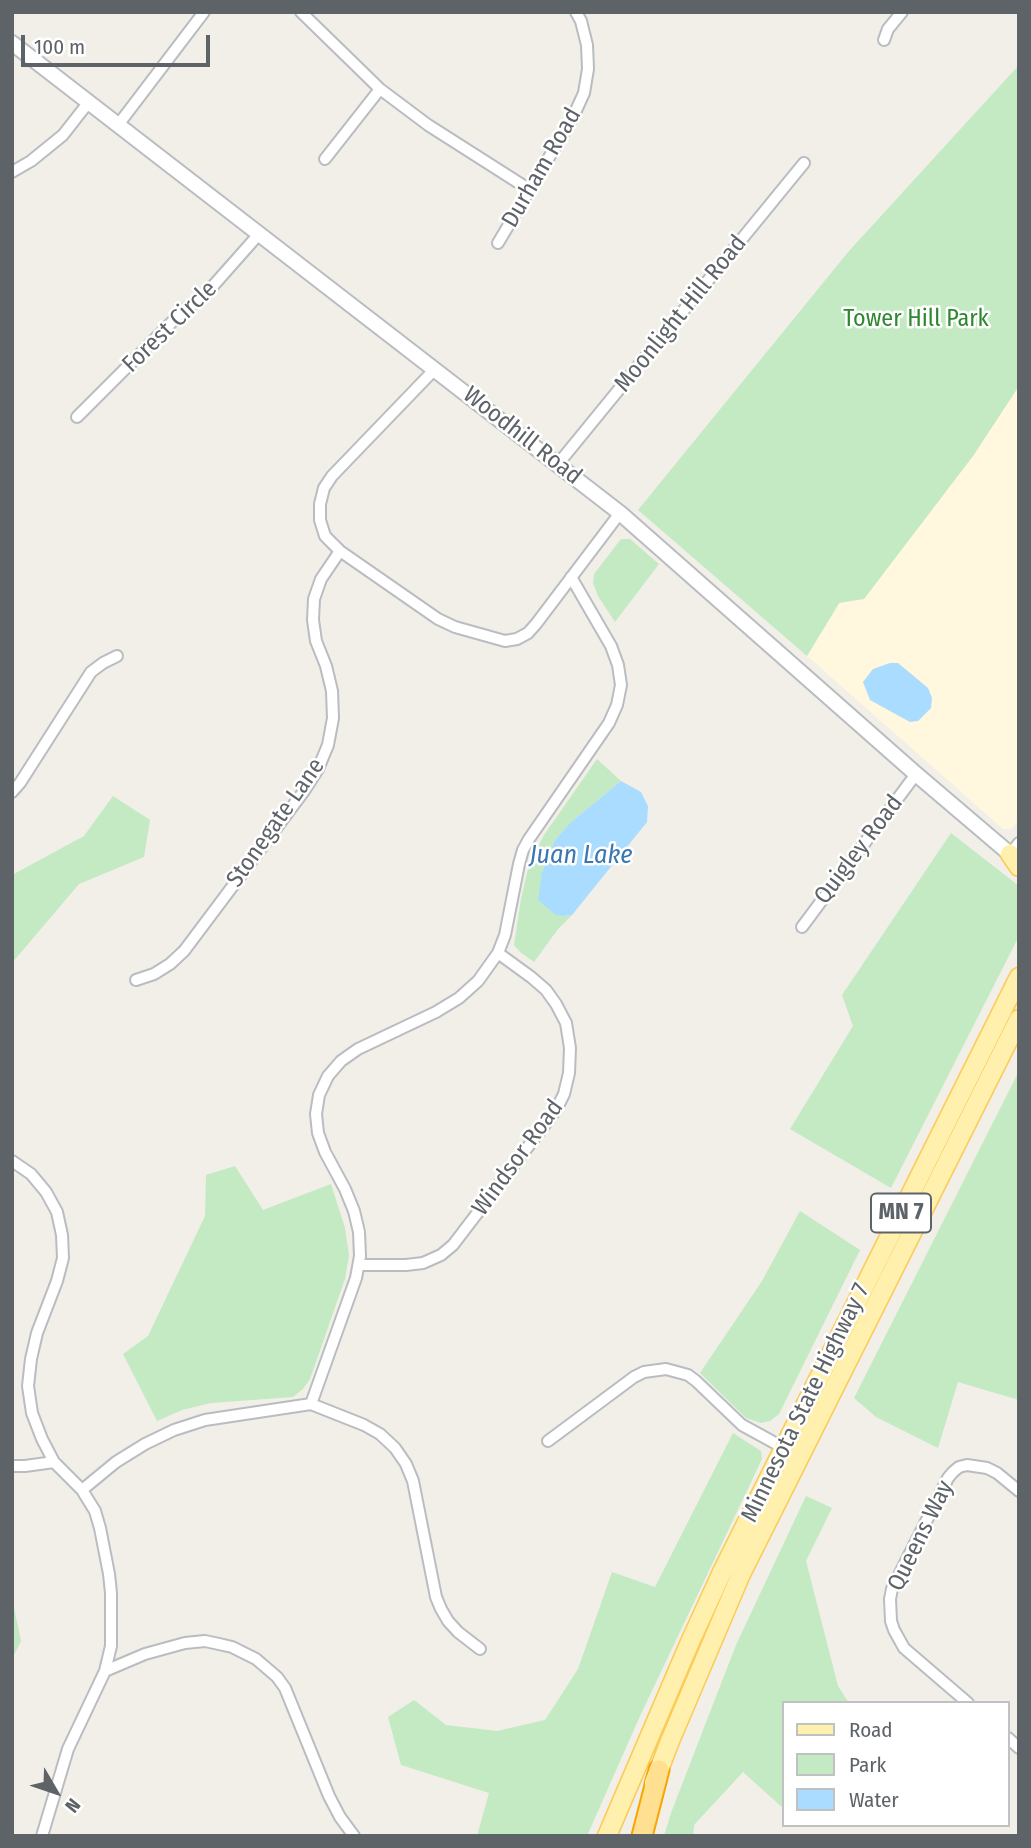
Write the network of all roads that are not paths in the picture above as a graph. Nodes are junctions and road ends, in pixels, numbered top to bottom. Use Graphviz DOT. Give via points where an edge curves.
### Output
graph roads {
  1 [pos="204,12"];
  2 [pos="301,12"];
  3 [pos="576,12"];
  4 [pos="902,12"];
  5 [pos="884,40"];
  6 [pos="12,43"];
  7 [pos="380,89"];
  8 [pos="88,103"];
  9 [pos="118,125"];
  10 [pos="325,159"];
  11 [pos="804,163"];
  12 [pos="12,172"];
  13 [pos="530,190"];
  14 [pos="259,234"];
  15 [pos="498,243"];
  16 [pos="435,369"];
  17 [pos="77,418"];
  18 [pos="558,464"];
  19 [pos="620,513"];
  20 [pos="340,551"];
  21 [pos="571,577"];
  22 [pos="117,656"];
  23 [pos="916,774"];
  24 [pos="12,792"];
  25 [pos="1017,856"];
  26 [pos="802,927"];
  27 [pos="498,953"];
  28 [pos="1019,977"];
  29 [pos="136,980"];
  30 [pos="1019,1019"];
  31 [pos="12,1161"];
  32 [pos="359,1265"];
  33 [pos="311,1404"];
  34 [pos="548,1441"];
  35 [pos="784,1448"];
  36 [pos="54,1462"];
  37 [pos="12,1466"];
  38 [pos="82,1490"];
  39 [pos="1019,1491"];
  40 [pos="480,1648"];
  41 [pos="105,1671"];
  42 [pos="966,1701"];
  43 [pos="659,1770"];
  44 [pos="42,1836"];
  45 [pos="354,1836"];
  46 [pos="607,1836"];
  47 [pos="635,1836"];
  48 [pos="642,1836"];
  1 -- 9 [label="street"];
  2 -- 7 [label="street"];
  3 -- 13 [label="street, Durham Road" via="587,45 584,93"];
  4 -- 5 [label="street"];
  6 -- 8 [label="street, Woodhill Road"];
  7 -- 10 [label="street"];
  7 -- 13 [label="street"];
  8 -- 9 [label="street, Woodhill Road"];
  8 -- 12 [label="street" via="63,135"];
  9 -- 14 [label="street, Woodhill Road"];
  11 -- 18 [label="street, Moonlight Hill Road"];
  13 -- 15 [label="street, Durham Road"];
  14 -- 16 [label="street, Woodhill Road"];
  14 -- 17 [label="street, Forest Circle" via="205,295 184,310"];
  16 -- 18 [label="street, Woodhill Road"];
  16 -- 20 [label="street" via="324,488 320,520 326,537"];
  18 -- 19 [label="street, Woodhill Road"];
  19 -- 21 [label="street"];
  19 -- 23 [label="street, Woodhill Road"];
  20 -- 21 [label="street" via="438,619 505,641 528,633"];
  20 -- 29 [label="street, Stonegate Lane" via="314,599 316,640 332,691 333,718 318,769 184,951 154,974"];
  21 -- 27 [label="street" via="611,646 621,685 609,723 523,850"];
  22 -- 24 [label="street" via="92,673"];
  23 -- 25 [label="street, Woodhill Road"];
  23 -- 26 [label="street, Quigley Road"];
  27 -- 32 [label="street" via="459,998 341,1060 319,1095 318,1133 354,1211"];
  27 -- 32 [label="street, Windsor Road" via="546,990 566,1023 569,1073 564,1094 453,1245 423,1263"];
  28 -- 35 [label="main road, Minnesota State Highway 7 / MN 7"];
  30 -- 43 [label="main road, Minnesota State Highway 7 / MN 7" via="741,1574"];
  31 -- 36 [label="street" via="47,1192 62,1235 63,1258 37,1334 28,1386 32,1413"];
  32 -- 33 [label="street"];
  33 -- 38 [label="street" via="216,1418 174,1430 116,1462"];
  33 -- 40 [label="street" via="364,1425 395,1448 413,1482 441,1609 458,1632"];
  34 -- 35 [label="street" via="634,1377 666,1369 688,1375 742,1425"];
  35 -- 46 [label="main road, Minnesota State Highway 7 / MN 7" via="690,1642"];
  36 -- 37 [label="street"];
  36 -- 38 [label="street"];
  38 -- 41 [label="street" via="94,1511 109,1574 112,1622"];
  39 -- 42 [label="street, Queens Way" via="987,1468 959,1467 948,1478 895,1580 890,1599 894,1630 904,1648"];
  41 -- 44 [label="street" via="68,1749"];
  41 -- 45 [label="street" via="185,1643 219,1644 256,1659 285,1688 329,1796"];
  43 -- 47 [label="main road, Minnesota State Highway 7 / MN 7"];
  43 -- 48 [label="highway"];
}
